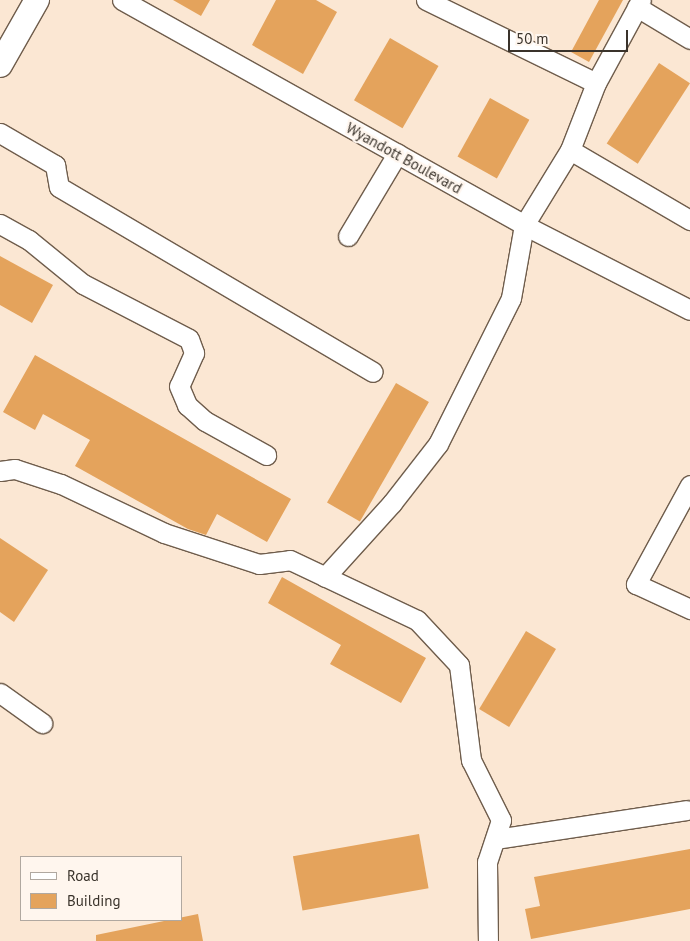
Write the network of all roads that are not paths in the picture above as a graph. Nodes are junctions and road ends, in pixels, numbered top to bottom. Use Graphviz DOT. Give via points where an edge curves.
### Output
graph roads {
  1 [pos="37,0"];
  2 [pos="122,0"];
  3 [pos="426,0"];
  4 [pos="639,3"];
  5 [pos="690,39"];
  6 [pos="0,65"];
  7 [pos="596,83"];
  8 [pos="0,133"];
  9 [pos="570,150"];
  10 [pos="397,154"];
  11 [pos="690,220"];
  12 [pos="0,224"];
  13 [pos="524,225"];
  14 [pos="348,236"];
  15 [pos="690,310"];
  16 [pos="373,372"];
  17 [pos="266,455"];
  18 [pos="0,470"];
  19 [pos="690,485"];
  20 [pos="325,577"];
  21 [pos="690,609"];
  22 [pos="0,693"];
  23 [pos="42,723"];
  24 [pos="687,810"];
  25 [pos="496,838"];
  26 [pos="488,941"];
  1 -- 6 [label="main road"];
  2 -- 10 [label="street, Wyandott Boulevard"];
  3 -- 7 [label="street"];
  4 -- 5 [label="street"];
  4 -- 7 [label="street"];
  7 -- 9 [label="street"];
  8 -- 16 [label="street" via="55,165 59,187"];
  9 -- 11 [label="street"];
  9 -- 13 [label="street"];
  10 -- 13 [label="street, Wyandott Boulevard"];
  10 -- 14 [label="street"];
  12 -- 17 [label="street" via="29,240 83,284 189,339 194,353 179,386 188,405 205,421"];
  13 -- 15 [label="street, Wyandott Boulevard"];
  13 -- 20 [label="street" via="511,298 438,444 392,503"];
  18 -- 20 [label="street" via="15,469 61,484 164,533 259,564 290,560"];
  19 -- 21 [label="street" via="636,584"];
  20 -- 25 [label="street" via="417,620 459,665 471,760 501,820"];
  22 -- 23 [label="street"];
  24 -- 25 [label="street"];
  25 -- 26 [label="street" via="486,862"];
}
